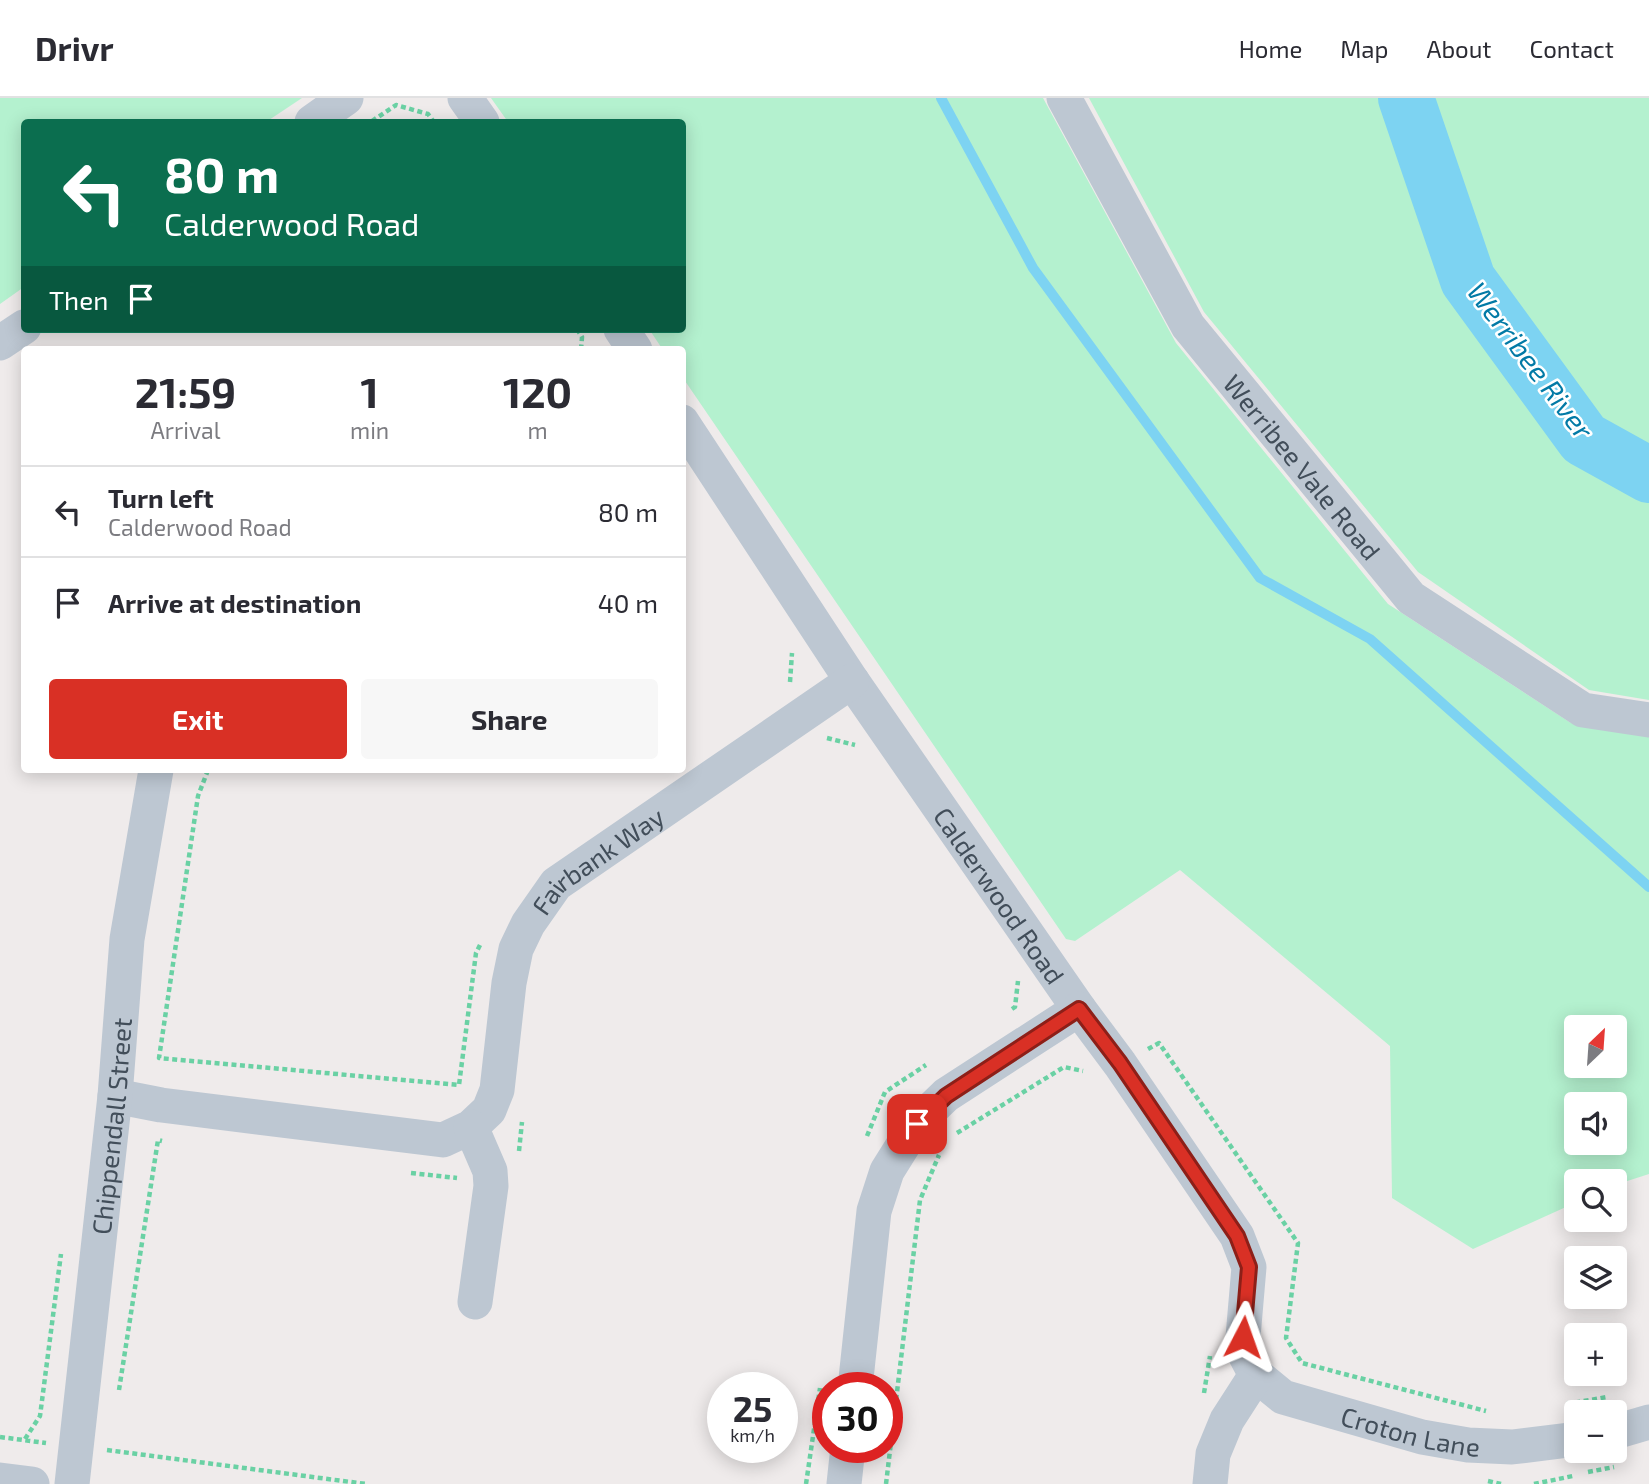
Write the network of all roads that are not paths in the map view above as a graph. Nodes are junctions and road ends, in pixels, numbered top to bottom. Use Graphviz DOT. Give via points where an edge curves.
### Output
graph roads {
  1 [pos="346,98"];
  2 [pos="465,98"];
  3 [pos="1064,98"];
  4 [pos="316,119"];
  5 [pos="480,119"];
  6 [pos="21,329"];
  7 [pos="0,344"];
  8 [pos="686,428"];
  9 [pos="852,681"];
  10 [pos="1649,720"];
  11 [pos="155,773"];
  12 [pos="1079,1009"];
  13 [pos="115,1096"];
  14 [pos="471,1127"];
  15 [pos="475,1302"];
  16 [pos="857,1372"];
  17 [pos="1256,1375"];
  18 [pos="1649,1422"];
  19 [pos="1564,1441"];
  20 [pos="1627,1441"];
  21 [pos="846,1463"];
  22 [pos="0,1480"];
  23 [pos="32,1484"];
  24 [pos="72,1484"];
  25 [pos="844,1484"];
  26 [pos="1210,1484"];
  1 -- 4 [label="street"];
  2 -- 5 [label="street"];
  3 -- 10 [label="street, Werribee Vale Road" via="1188,326 1411,598 1583,710"];
  6 -- 7 [label="street"];
  8 -- 9 [label="street, Calderwood Road"];
  9 -- 12 [label="street, Calderwood Road"];
  9 -- 14 [label="street, Fairbank Way" via="556,884 516,949 497,1090 489,1110"];
  11 -- 13 [label="street, Chippendall Street" via="127,939"];
  12 -- 16 [label="street, Calderwood Road" via="946,1096 917,1124 887,1171 874,1211"];
  12 -- 17 [label="street" via="1237,1236 1249,1267 1243,1337"];
  13 -- 14 [label="street, Fairbank Way" via="443,1140"];
  13 -- 24 [label="street, Chippendall Street"];
  14 -- 15 [label="street" via="490,1171 491,1186"];
  17 -- 19 [label="street, Croton Lane" via="1283,1397 1422,1437 1512,1447"];
  17 -- 26 [label="street" via="1227,1420 1213,1454"];
  18 -- 20 [label="street"];
  21 -- 25 [label="street"];
  22 -- 23 [label="street"];
}
